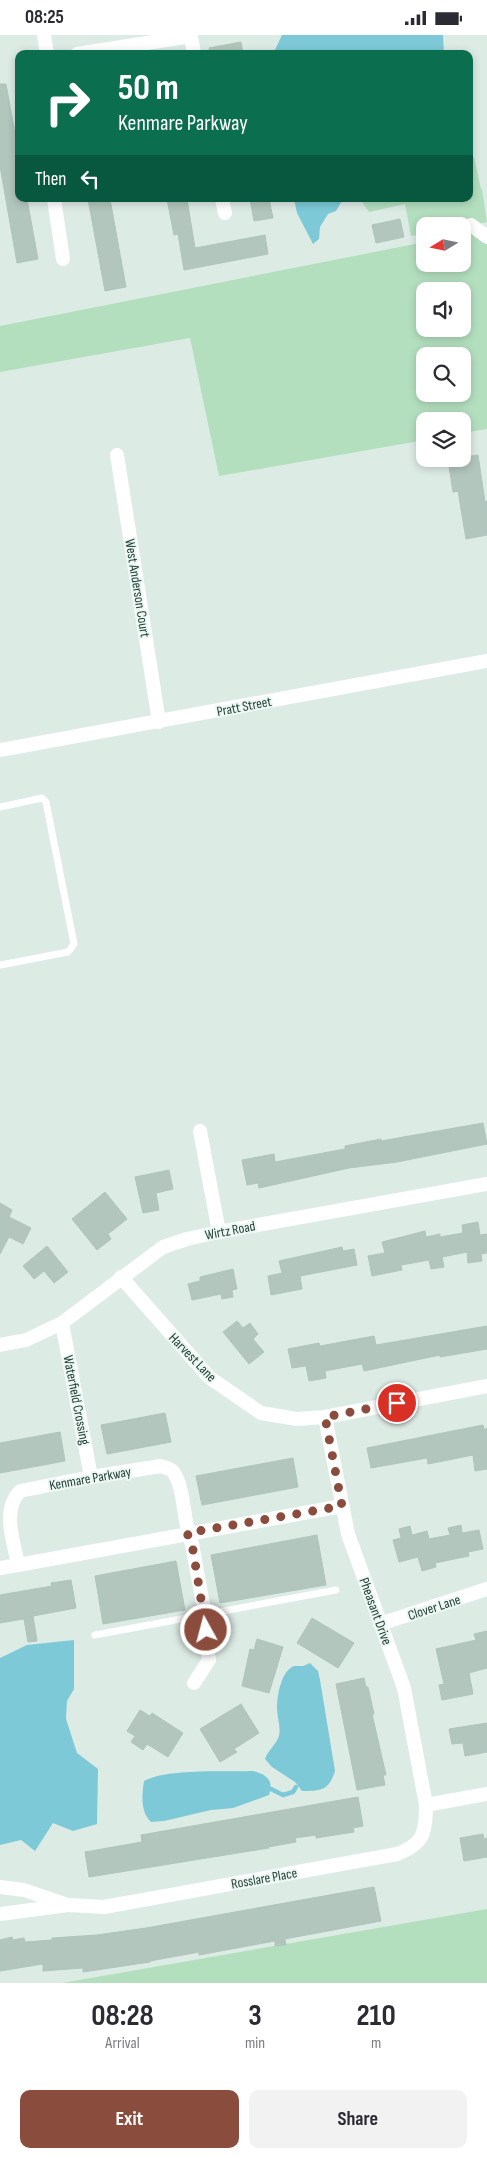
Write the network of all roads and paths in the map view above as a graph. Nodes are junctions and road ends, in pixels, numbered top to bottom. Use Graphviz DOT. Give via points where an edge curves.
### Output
graph roads {
  1 [pos="44,35"];
  2 [pos="191,36"];
  3 [pos="46,50"];
  4 [pos="102,50"];
  5 [pos="193,50"];
  6 [pos="54,202"];
  7 [pos="223,202"];
  8 [pos="225,213"];
  9 [pos="472,225"];
  10 [pos="487,237"];
  11 [pos="63,259"];
  12 [pos="117,455"];
  13 [pos="487,661"];
  14 [pos="159,722"];
  15 [pos="0,750"];
  16 [pos="0,807"];
  17 [pos="0,965"];
  18 [pos="200,1131"];
  19 [pos="487,1184"];
  20 [pos="219,1232"];
  21 [pos="121,1277"];
  22 [pos="62,1323"];
  23 [pos="0,1345"];
  24 [pos="487,1386"];
  25 [pos="325,1417"];
  26 [pos="91,1477"];
  27 [pos="342,1506"];
  28 [pos="5,1528"];
  29 [pos="187,1533"];
  30 [pos="18,1565"];
  31 [pos="0,1568"];
  32 [pos="487,1589"];
  33 [pos="336,1590"];
  34 [pos="205,1615"];
  35 [pos="380,1624"];
  36 [pos="94,1635"];
  37 [pos="194,1683"];
  38 [pos="487,1794"];
  39 [pos="426,1805"];
  40 [pos="0,1887"];
  41 [pos="68,1905"];
  42 [pos="0,1914"];
  1 -- 3 [label="street"];
  2 -- 4 [label="street"];
  2 -- 5 [label="street"];
  6 -- 11 [label="street"];
  7 -- 8 [label="street"];
  9 -- 10 [label="street"];
  12 -- 14 [label="street, West Anderson Court"];
  13 -- 14 [label="street, Pratt Street"];
  14 -- 15 [label="street, Pratt Street"];
  16 -- 17 [label="lane" via="42,798 46,803 74,945 68,952"];
  18 -- 20 [label="street"];
  19 -- 20 [label="street, Wirtz Road"];
  20 -- 21 [label="street, Wirtz Road" via="163,1247"];
  21 -- 22 [label="street, Wirtz Road"];
  21 -- 25 [label="street, Harvest Lane" via="210,1377 261,1413 297,1419"];
  22 -- 23 [label="street, Wirtz Road" via="26,1340"];
  22 -- 26 [label="street, Waterfield Crossing"];
  24 -- 25 [label="street, Harvest Lane"];
  25 -- 27 [label="street, Pheasant Drive"];
  26 -- 28 [label="street, Kenmare Parkway" via="20,1491 12,1499"];
  26 -- 29 [label="street, Kenmare Parkway" via="160,1466 170,1469 179,1486"];
  27 -- 29 [label="street"];
  27 -- 35 [label="street, Pheasant Drive" via="348,1534"];
  28 -- 30 [label="street, Kenmare Parkway"];
  29 -- 30 [label="street"];
  29 -- 34 [label="street, Kenmare Parkway" via="192,1544"];
  30 -- 31 [label="street"];
  32 -- 35 [label="street, Clover Lane"];
  33 -- 34 [label="lane"];
  34 -- 36 [label="lane"];
  34 -- 37 [label="street, Kenmare Parkway" via="209,1660"];
  35 -- 39 [label="street, Pheasant Drive" via="404,1688"];
  38 -- 39 [label="street"];
  39 -- 41 [label="street, Rosslare Place" via="426,1823 421,1837 412,1849 397,1854 104,1907"];
  40 -- 41 [label="street, Rosslare Place" via="24,1890"];
  41 -- 42 [label="street, Rosslare Place"];
}
